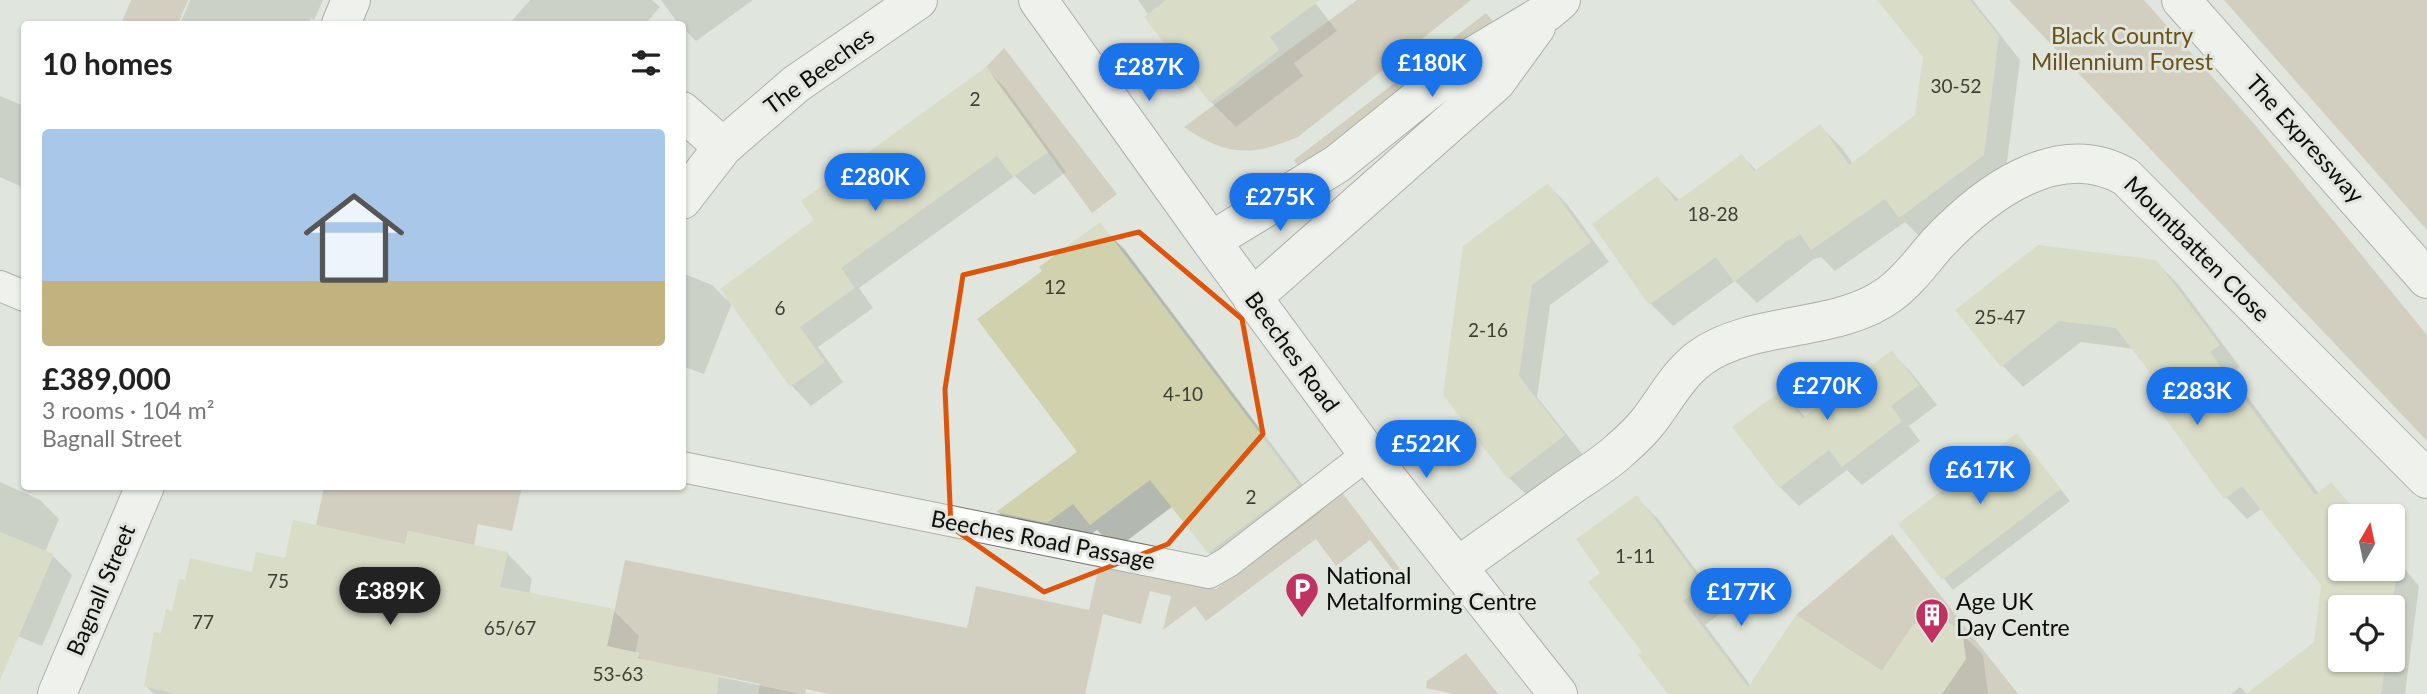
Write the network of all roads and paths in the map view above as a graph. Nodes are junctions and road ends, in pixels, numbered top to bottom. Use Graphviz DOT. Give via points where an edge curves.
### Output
graph roads {
  1 [pos="351,0"];
  2 [pos="918,0"];
  3 [pos="1038,0"];
  4 [pos="2181,0"];
  5 [pos="1554,6"];
  6 [pos="342,21"];
  7 [pos="686,114"];
  8 [pos="723,146"];
  9 [pos="686,195"];
  10 [pos="1211,241"];
  11 [pos="2427,279"];
  12 [pos="0,286"];
  13 [pos="21,295"];
  14 [pos="1252,298"];
  15 [pos="1368,454"];
  16 [pos="686,468"];
  17 [pos="2427,479"];
  18 [pos="143,490"];
  19 [pos="1457,567"];
  20 [pos="57,694"];
  21 [pos="1558,694"];
  1 -- 6 [label="main road"];
  2 -- 8 [label="main road, The Beeches" via="796,84"];
  3 -- 10 [label="main road, Beeches Road"];
  4 -- 11 [label="main road, The Expressway"];
  5 -- 10 [label="main road" via="1465,61 1337,164"];
  5 -- 14 [label="main road" via="1496,82"];
  7 -- 8 [label="main road"];
  8 -- 9 [label="main road, The Beeches"];
  10 -- 14 [label="main road, Beeches Road"];
  12 -- 13 [label="lane"];
  14 -- 15 [label="main road, Beeches Road"];
  15 -- 16 [label="lane, Beeches Road Passage" via="1209,573"];
  15 -- 19 [label="main road, Beeches Road"];
  17 -- 19 [label="main road, Mountbatten Close" via="2126,177 2109,167 2064,163 2016,180 1981,205 1937,244 1908,279 1872,305 1743,338 1700,358 1618,452"];
  18 -- 20 [label="main road, Bagnall Street"];
  19 -- 21 [label="main road, Beeches Road"];
}
